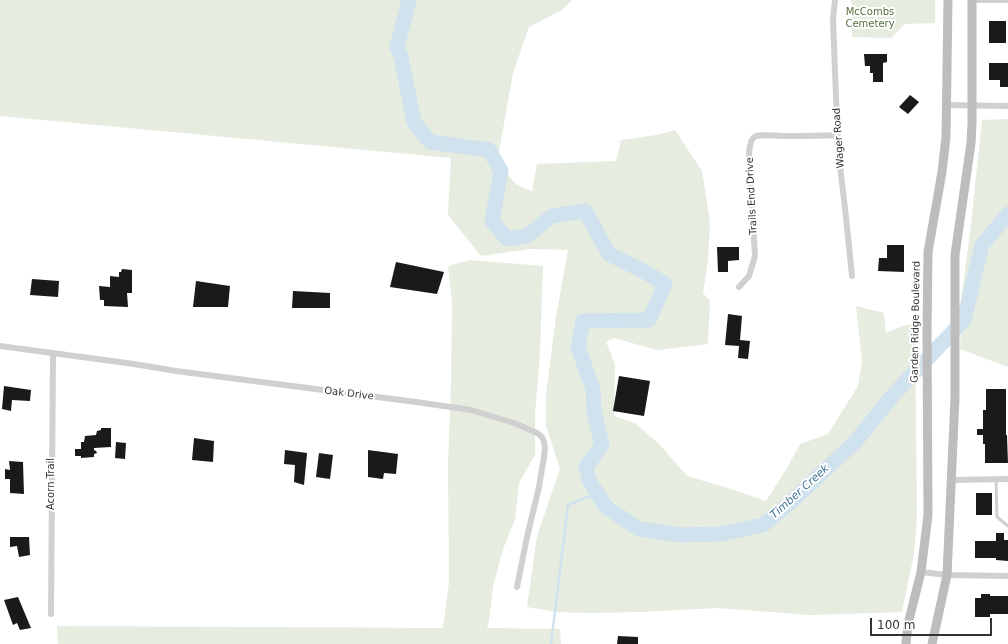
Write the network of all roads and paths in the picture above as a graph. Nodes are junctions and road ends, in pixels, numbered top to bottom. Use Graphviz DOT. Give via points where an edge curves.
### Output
graph roads {
  1 [pos="835,0"];
  2 [pos="948,0"];
  3 [pos="972,0"];
  4 [pos="1008,0"];
  5 [pos="947,105"];
  6 [pos="972,106"];
  7 [pos="1008,106"];
  8 [pos="837,135"];
  9 [pos="852,276"];
  10 [pos="739,287"];
  11 [pos="0,346"];
  12 [pos="52,354"];
  13 [pos="996,479"];
  14 [pos="1008,479"];
  15 [pos="952,480"];
  16 [pos="1008,526"];
  17 [pos="921,572"];
  18 [pos="947,576"];
  19 [pos="1008,576"];
  20 [pos="517,587"];
  21 [pos="51,614"];
  22 [pos="906,644"];
  23 [pos="932,644"];
  1 -- 8 [label="street, Wager Road" via="833,20"];
  2 -- 5 [label="main road, Garden Ridge Boulevard"];
  3 -- 4 [label="street"];
  3 -- 6 [label="main road"];
  5 -- 6 [label="street"];
  5 -- 17 [label="main road, Garden Ridge Boulevard" via="942,172 928,252 928,514"];
  6 -- 7 [label="street"];
  6 -- 15 [label="main road" via="971,142 955,255"];
  8 -- 9 [label="street, Wager Road"];
  8 -- 10 [label="street, Trails End Drive" via="765,135 756,136 752,140 749,159 755,256 749,276"];
  11 -- 12 [label="street, Oak Drive"];
  12 -- 20 [label="street, Oak Drive" via="471,410 537,433 544,442 544,457"];
  12 -- 21 [label="street, Acorn Trail"];
  13 -- 14 [label="street"];
  13 -- 15 [label="street"];
  13 -- 16 [label="lane" via="997,517"];
  15 -- 18 [label="main road"];
  17 -- 18 [label="street"];
  17 -- 22 [label="main road, Garden Ridge Boulevard" via="908,624"];
  18 -- 19 [label="street"];
  18 -- 23 [label="main road"];
}
